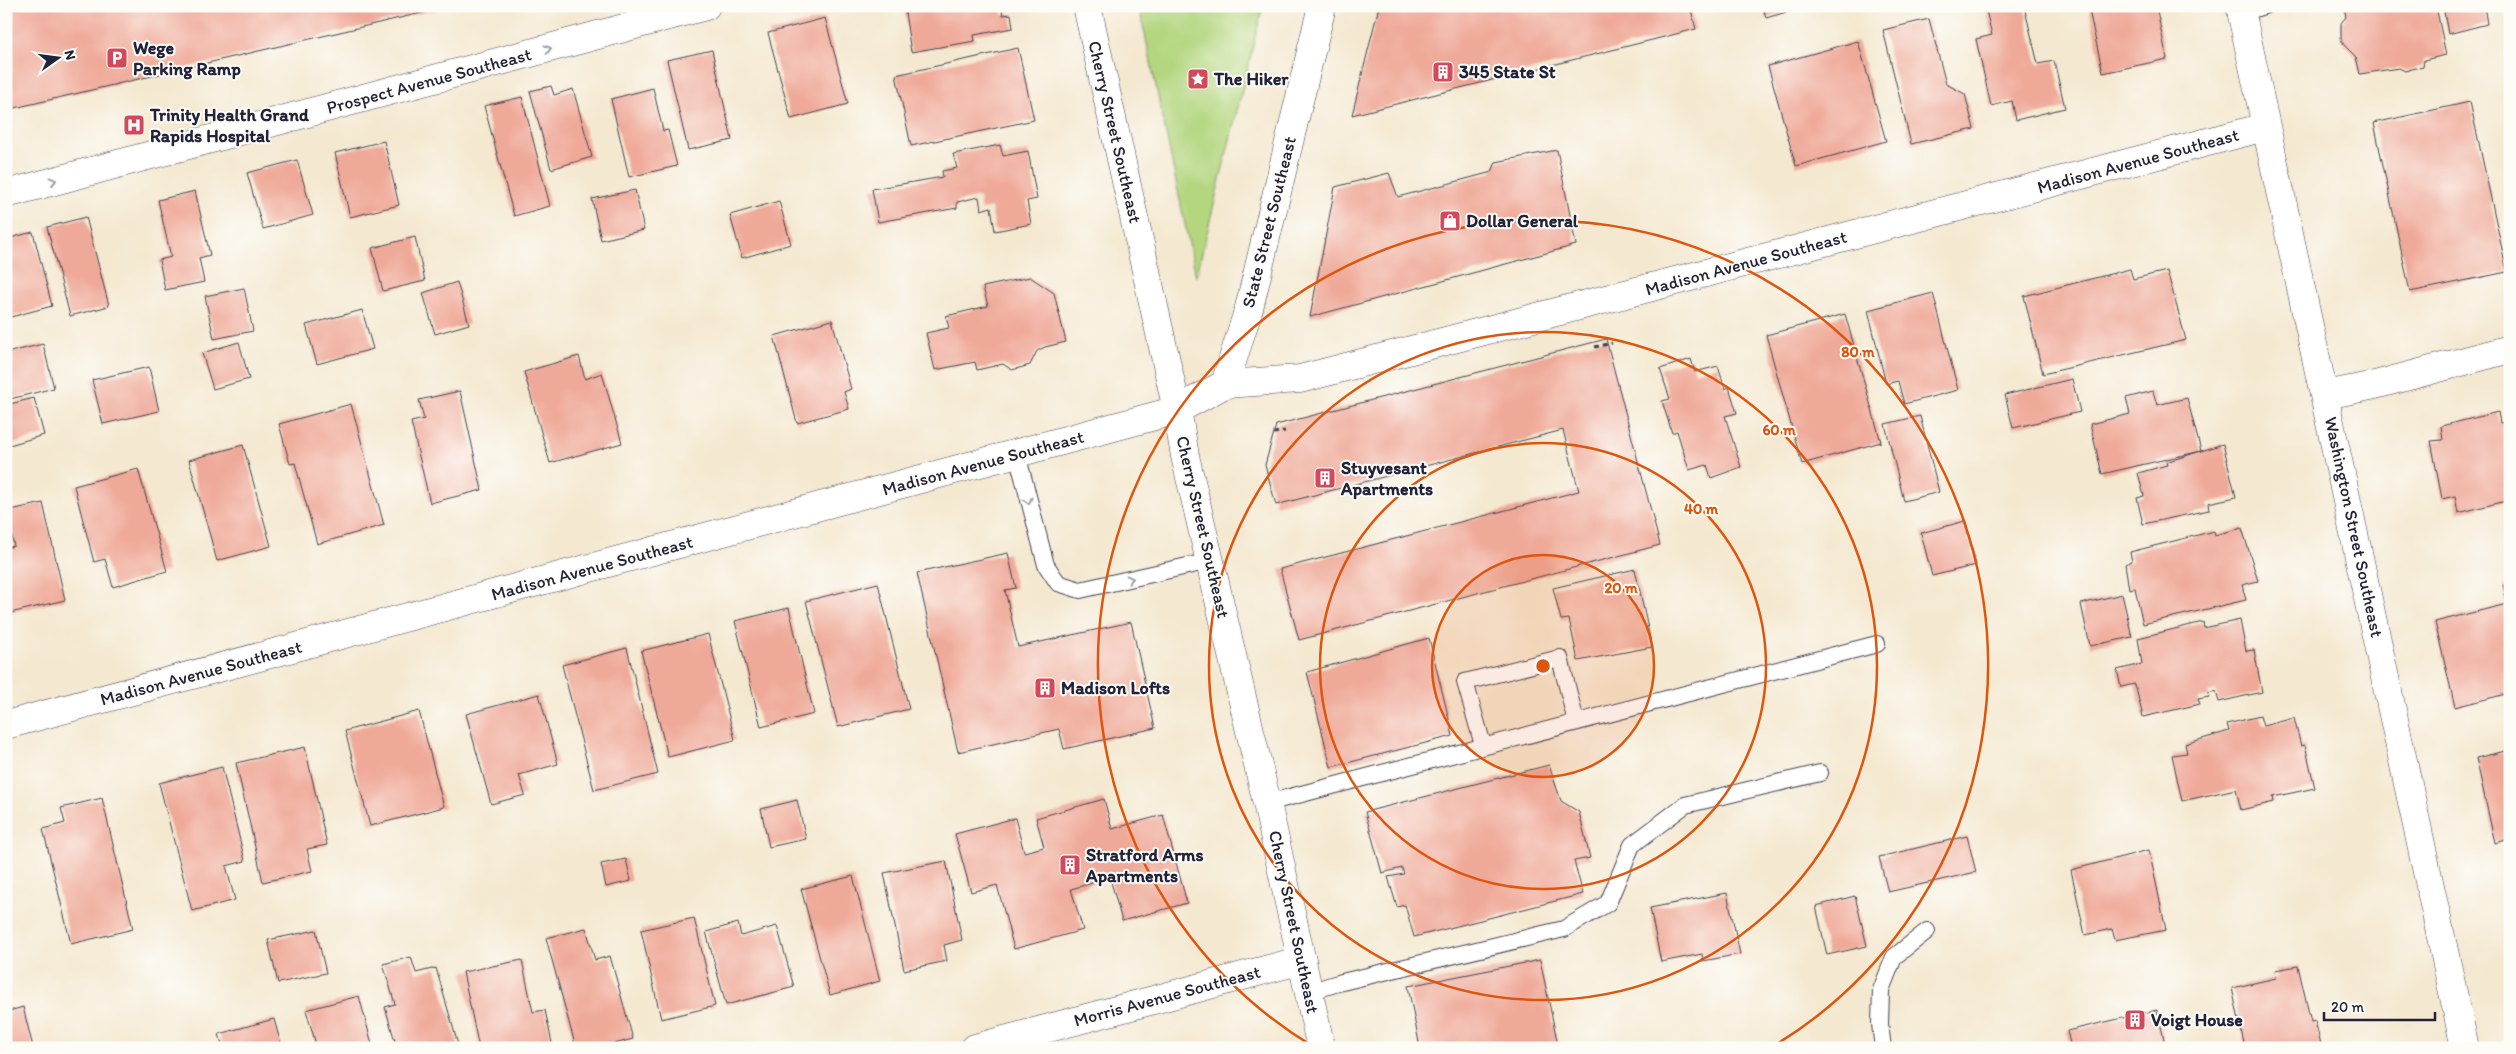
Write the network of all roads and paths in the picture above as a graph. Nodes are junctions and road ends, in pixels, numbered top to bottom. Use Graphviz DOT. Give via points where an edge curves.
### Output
graph roads {
  1 [pos="706,6"];
  2 [pos="1087,6"];
  3 [pos="1322,6"];
  4 [pos="2249,8"];
  5 [pos="2265,127"];
  6 [pos="6,194"];
  7 [pos="1612,342"];
  8 [pos="1595,347"];
  9 [pos="2510,349"];
  10 [pos="1225,384"];
  11 [pos="2326,395"];
  12 [pos="1177,410"];
  13 [pos="1285,431"];
  14 [pos="1274,433"];
  15 [pos="1016,454"];
  16 [pos="1210,561"];
  17 [pos="1877,644"];
  18 [pos="1576,722"];
  19 [pos="6,725"];
  20 [pos="1483,745"];
  21 [pos="1820,773"];
  22 [pos="1267,803"];
  23 [pos="1927,931"];
  24 [pos="1302,960"];
  25 [pos="1309,992"];
  26 [pos="975,1048"];
  27 [pos="1321,1048"];
  28 [pos="1883,1048"];
  29 [pos="2465,1048"];
  6 -- 1 [label="street, Prospect Avenue Southeast, one-way"];
  2 -- 12 [label="street, Cherry Street Southeast"];
  3 -- 10 [label="street, State Street Southeast" via="1249,308"];
  4 -- 5 [label="street, Washington Street Southeast"];
  5 -- 10 [label="street, Madison Avenue Southeast" via="1300,379"];
  5 -- 11 [label="street, Washington Street Southeast"];
  7 -- 8 [label="path"];
  9 -- 11 [label="street"];
  10 -- 12 [label="street"];
  11 -- 29 [label="street, Washington Street Southeast"];
  12 -- 15 [label="street, Madison Avenue Southeast"];
  12 -- 16 [label="street, Cherry Street Southeast"];
  13 -- 14 [label="path"];
  15 -- 16 [label="lane, one-way" via="1046,565 1058,583 1080,590"];
  15 -- 19 [label="street, Madison Avenue Southeast"];
  16 -- 22 [label="street, Cherry Street Southeast"];
  17 -- 18 [label="lane"];
  18 -- 20 [label="lane"];
  18 -- 20 [label="lane" via="1560,658 1465,682"];
  20 -- 22 [label="lane"];
  21 -- 25 [label="lane" via="1685,805 1632,845 1608,903 1564,929"];
  22 -- 24 [label="street, Cherry Street Southeast"];
  23 -- 28 [label="lane" via="1894,957 1881,990"];
  24 -- 25 [label="street, Cherry Street Southeast"];
  24 -- 26 [label="street, Morris Avenue Southeast"];
  25 -- 27 [label="street, Cherry Street Southeast"];
}
